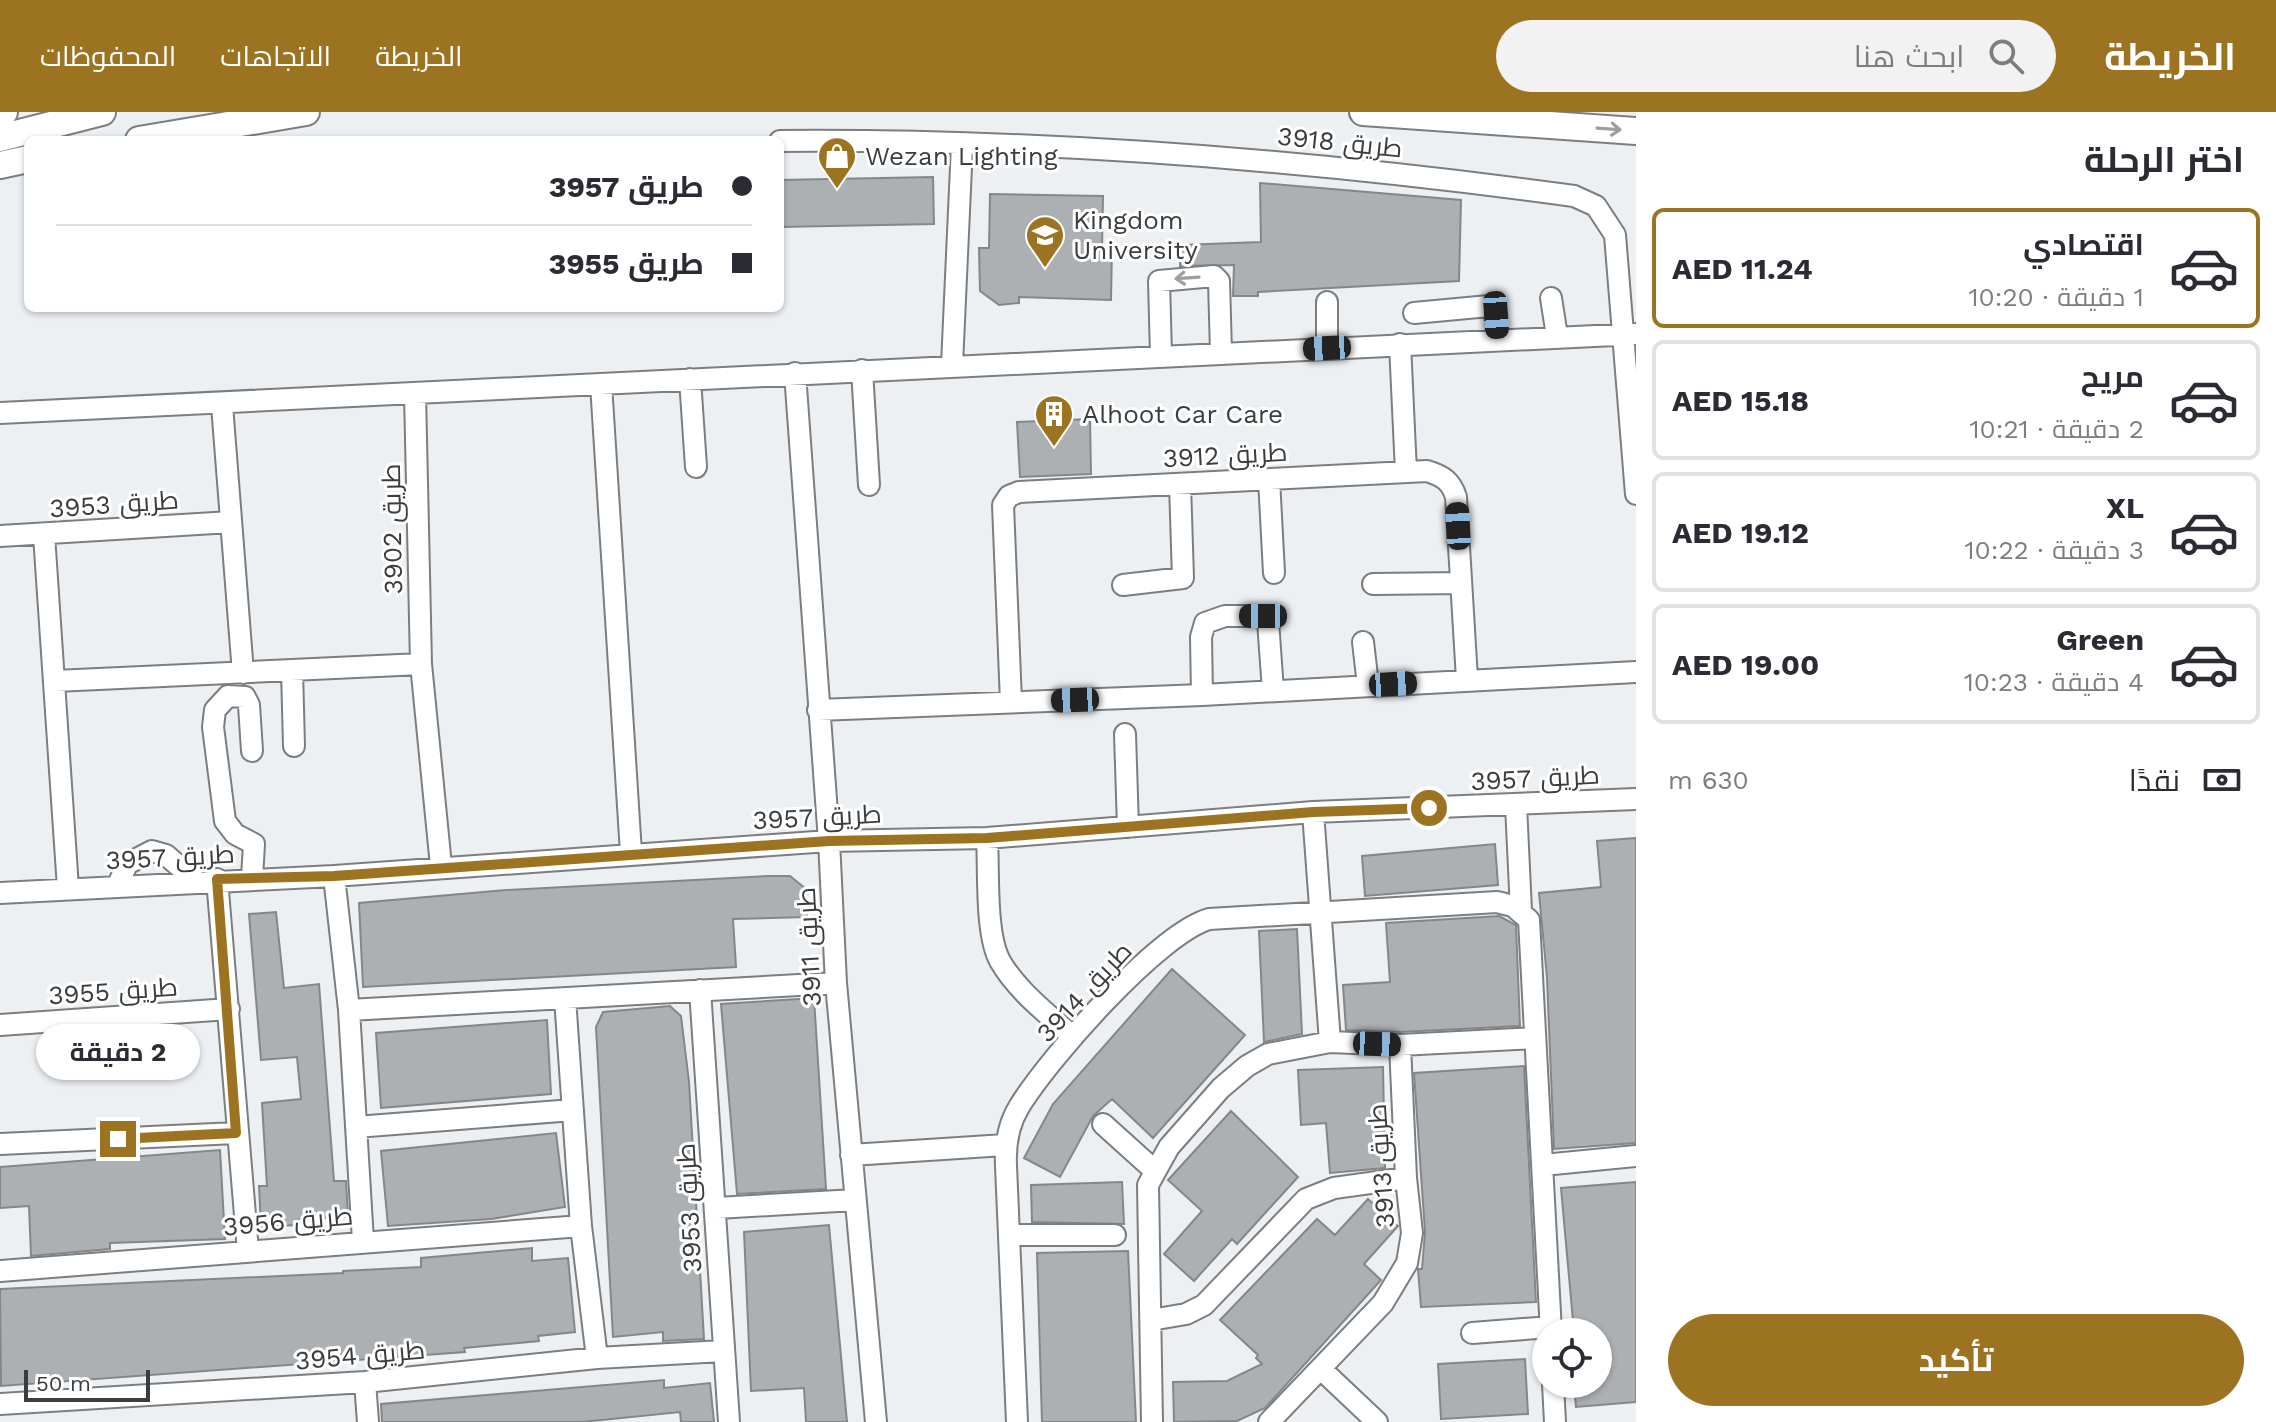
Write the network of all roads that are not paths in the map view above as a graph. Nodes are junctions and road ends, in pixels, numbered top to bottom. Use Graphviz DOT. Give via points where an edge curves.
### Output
graph roads {
  1 [pos="102,112"];
  2 [pos="306,112"];
  3 [pos="1363,112"];
  4 [pos="1636,131"];
  5 [pos="163,136"];
  6 [pos="0,138"];
  7 [pos="784,141"];
  8 [pos="962,145"];
  9 [pos="24,160"];
  10 [pos="0,165"];
  11 [pos="1551,298"];
  12 [pos="1327,302"];
  13 [pos="1414,313"];
  14 [pos="1630,334"];
  15 [pos="1557,336"];
  16 [pos="1498,339"];
  17 [pos="1400,344"];
  18 [pos="1327,348"];
  19 [pos="1221,353"];
  20 [pos="1161,356"];
  21 [pos="952,365"];
  22 [pos="862,370"];
  23 [pos="795,373"];
  24 [pos="690,379"];
  25 [pos="601,384"];
  26 [pos="415,393"];
  27 [pos="222,405"];
  28 [pos="0,413"];
  29 [pos="696,467"];
  30 [pos="1406,472"];
  31 [pos="1269,479"];
  32 [pos="1180,484"];
  33 [pos="869,485"];
  34 [pos="1636,494"];
  35 [pos="231,522"];
  36 [pos="44,535"];
  37 [pos="0,536"];
  38 [pos="1274,573"];
  39 [pos="1461,583"];
  40 [pos="1373,584"];
  41 [pos="1123,585"];
  42 [pos="1363,642"];
  43 [pos="421,664"];
  44 [pos="292,670"];
  45 [pos="1636,672"];
  46 [pos="243,673"];
  47 [pos="1467,679"];
  48 [pos="55,681"];
  49 [pos="1368,685"];
  50 [pos="1273,691"];
  51 [pos="1202,695"];
  52 [pos="1011,702"];
  53 [pos="818,710"];
  54 [pos="1125,734"];
  55 [pos="294,746"];
  56 [pos="252,751"];
  57 [pos="1636,799"];
  58 [pos="1516,805"];
  59 [pos="1313,812"];
  60 [pos="1128,827"];
  61 [pos="987,838"];
  62 [pos="829,841"];
  63 [pos="638,853"];
  64 [pos="441,866"];
  65 [pos="334,876"];
  66 [pos="252,878"];
  67 [pos="217,879"];
  68 [pos="196,881"];
  69 [pos="118,885"];
  70 [pos="68,888"];
  71 [pos="0,893"];
  72 [pos="1517,909"];
  73 [pos="1320,913"];
  74 [pos="836,983"];
  75 [pos="700,990"];
  76 [pos="565,998"];
  77 [pos="229,1009"];
  78 [pos="349,1010"];
  79 [pos="0,1025"];
  80 [pos="1073,1037"];
  81 [pos="1534,1038"];
  82 [pos="1330,1042"];
  83 [pos="1400,1045"];
  84 [pos="573,1110"];
  85 [pos="1103,1124"];
  86 [pos="356,1127"];
  87 [pos="236,1133"];
  88 [pos="0,1144"];
  89 [pos="1005,1145"];
  90 [pos="851,1155"];
  91 [pos="1636,1156"];
  92 [pos="1543,1165"];
  93 [pos="1154,1170"];
  94 [pos="1406,1178"];
  95 [pos="855,1200"];
  96 [pos="717,1208"];
  97 [pos="581,1226"];
  98 [pos="1009,1235"];
  99 [pos="1115,1235"];
  100 [pos="363,1241"];
  101 [pos="248,1251"];
  102 [pos="0,1271"];
  103 [pos="1550,1318"];
  104 [pos="1151,1320"];
  105 [pos="1532,1331"];
  106 [pos="1472,1333"];
  107 [pos="723,1351"];
  108 [pos="597,1358"];
  109 [pos="1322,1370"];
  110 [pos="365,1382"];
  111 [pos="1554,1398"];
  112 [pos="0,1404"];
  113 [pos="368,1422"];
  114 [pos="729,1422"];
  115 [pos="876,1422"];
  116 [pos="1017,1422"];
  117 [pos="1152,1422"];
  118 [pos="1269,1422"];
  119 [pos="1377,1422"];
  120 [pos="1555,1422"];
  1 -- 6 [label="main road"];
  2 -- 5 [label="main road"];
  3 -- 4 [label="main road, one-way"];
  7 -- 8 [label="street, طريق 3918"];
  8 -- 14 [label="street, طريق 3918" via="1315,164 1574,196 1596,206 1615,235"];
  8 -- 21 [label="street"];
  9 -- 10 [label="main road"];
  11 -- 15 [label="street"];
  12 -- 18 [label="street"];
  13 -- 16 [label="street" via="1489,306 1495,311"];
  14 -- 15 [label="street"];
  14 -- 34 [label="street, طريق 3918"];
  15 -- 16 [label="street"];
  16 -- 17 [label="street"];
  17 -- 18 [label="street"];
  17 -- 30 [label="street"];
  18 -- 19 [label="street"];
  19 -- 20 [label="street"];
  19 -- 20 [label="street, one-way" via="1219,281 1214,276 1159,281"];
  20 -- 21 [label="street"];
  21 -- 22 [label="street"];
  22 -- 23 [label="street"];
  22 -- 33 [label="street"];
  23 -- 24 [label="street"];
  23 -- 53 [label="street, طريق 3911"];
  24 -- 25 [label="street"];
  24 -- 29 [label="street"];
  25 -- 26 [label="street"];
  25 -- 63 [label="street"];
  26 -- 27 [label="street"];
  26 -- 43 [label="street, طريق 3902"];
  27 -- 28 [label="street"];
  27 -- 35 [label="street"];
  30 -- 31 [label="street, طريق 3912"];
  30 -- 39 [label="street, طريق 3912" via="1427,471 1452,485"];
  31 -- 32 [label="street, طريق 3912"];
  31 -- 38 [label="street"];
  32 -- 41 [label="street" via="1183,578"];
  32 -- 52 [label="street, طريق 3912" via="1009,496 1003,505"];
  35 -- 36 [label="street, طريق 3953"];
  35 -- 46 [label="street"];
  36 -- 37 [label="street, طريق 3953"];
  36 -- 48 [label="street"];
  39 -- 40 [label="street"];
  39 -- 47 [label="street, طريق 3912"];
  42 -- 49 [label="street"];
  43 -- 44 [label="street"];
  43 -- 64 [label="street, طريق 3902"];
  44 -- 46 [label="street"];
  44 -- 55 [label="street"];
  45 -- 47 [label="street"];
  46 -- 48 [label="street"];
  47 -- 49 [label="street"];
  48 -- 70 [label="street"];
  49 -- 50 [label="street"];
  50 -- 51 [label="street"];
  50 -- 51 [label="street" via="1268,621 1263,616 1225,616 1205,623"];
  51 -- 52 [label="street"];
  52 -- 53 [label="street"];
  53 -- 62 [label="street, طريق 3911"];
  54 -- 60 [label="street"];
  56 -- 66 [label="street" via="249,705 245,697 228,696 215,710 213,727 225,821 254,844"];
  57 -- 58 [label="street, طريق 3957"];
  58 -- 59 [label="street, طريق 3957"];
  58 -- 72 [label="street"];
  59 -- 60 [label="street, طريق 3957"];
  59 -- 73 [label="street"];
  60 -- 61 [label="street, طريق 3957"];
  61 -- 62 [label="street, طريق 3957"];
  61 -- 80 [label="street" via="999,959"];
  62 -- 63 [label="street, طريق 3957"];
  62 -- 74 [label="street, طريق 3911"];
  63 -- 64 [label="street, طريق 3957"];
  64 -- 65 [label="street, طريق 3957"];
  65 -- 66 [label="street, طريق 3957"];
  65 -- 78 [label="street"];
  66 -- 67 [label="street, طريق 3957"];
  67 -- 68 [label="street, طريق 3957"];
  67 -- 77 [label="street"];
  68 -- 69 [label="street, طريق 3957"];
  68 -- 69 [label="street" via="166,855 152,851 127,864"];
  69 -- 70 [label="street, طريق 3957"];
  70 -- 71 [label="street, طريق 3957"];
  72 -- 73 [label="street, طريق 3914" via="1497,902"];
  72 -- 81 [label="street" via="1529,920"];
  73 -- 80 [label="street, طريق 3914" via="1221,917 1187,927"];
  73 -- 82 [label="street"];
  74 -- 75 [label="street"];
  74 -- 90 [label="street, طريق 3911"];
  75 -- 76 [label="street"];
  75 -- 96 [label="street, طريق 3953"];
  76 -- 78 [label="street"];
  76 -- 84 [label="street"];
  77 -- 79 [label="street, طريق 3955"];
  77 -- 87 [label="street"];
  78 -- 86 [label="street"];
  80 -- 89 [label="street, طريق 3914" via="1019,1106"];
  81 -- 83 [label="street"];
  81 -- 92 [label="street"];
  82 -- 83 [label="street"];
  82 -- 93 [label="street" via="1268,1054 1247,1066 1186,1126"];
  83 -- 94 [label="street, طريق 3913"];
  84 -- 86 [label="street"];
  84 -- 97 [label="street"];
  85 -- 93 [label="street"];
  86 -- 100 [label="street"];
  87 -- 88 [label="street"];
  87 -- 101 [label="street"];
  89 -- 90 [label="street"];
  89 -- 98 [label="street, طريق 3914"];
  90 -- 95 [label="street, طريق 3911"];
  91 -- 92 [label="street"];
  92 -- 103 [label="street"];
  93 -- 104 [label="street" via="1146,1202"];
  94 -- 104 [label="street" via="1334,1188 1306,1199 1204,1305"];
  94 -- 109 [label="street, طريق 3913" via="1412,1233 1402,1277"];
  95 -- 96 [label="street"];
  95 -- 115 [label="street, طريق 3911"];
  96 -- 107 [label="street, طريق 3953"];
  97 -- 100 [label="street, طريق 3956"];
  97 -- 108 [label="street"];
  98 -- 99 [label="street"];
  98 -- 116 [label="street, طريق 3914"];
  100 -- 101 [label="street, طريق 3956"];
  101 -- 102 [label="street, طريق 3956"];
  104 -- 117 [label="street"];
  105 -- 106 [label="street"];
  107 -- 108 [label="street, طريق 3954"];
  107 -- 114 [label="street, طريق 3953"];
  108 -- 110 [label="street, طريق 3954"];
  109 -- 118 [label="street, طريق 3913"];
  109 -- 119 [label="street"];
  110 -- 112 [label="street, طريق 3954"];
  110 -- 113 [label="street"];
  111 -- 120 [label="street"];
}
